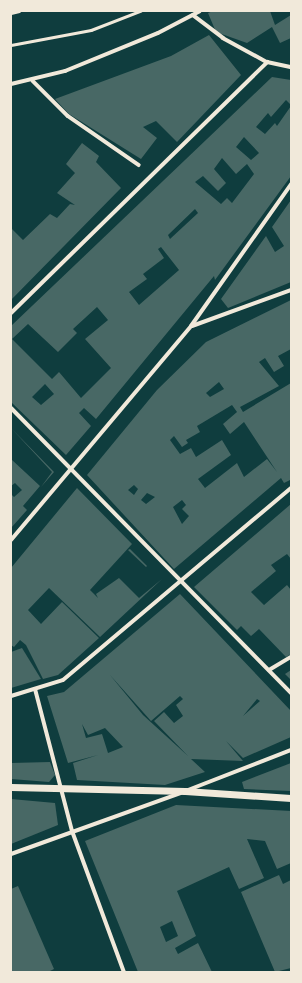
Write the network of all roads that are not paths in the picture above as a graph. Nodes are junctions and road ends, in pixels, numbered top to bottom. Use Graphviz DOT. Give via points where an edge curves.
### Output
graph roads {
  1 [pos="200,11"];
  2 [pos="193,15"];
  3 [pos="267,62"];
  4 [pos="291,67"];
  5 [pos="33,81"];
  6 [pos="11,84"];
  7 [pos="139,165"];
  8 [pos="291,184"];
  9 [pos="291,290"];
  10 [pos="11,313"];
  11 [pos="191,326"];
  12 [pos="11,408"];
  13 [pos="70,469"];
  14 [pos="291,488"];
  15 [pos="11,540"];
  16 [pos="180,580"];
  17 [pos="291,657"];
  18 [pos="269,670"];
  19 [pos="35,689"];
  20 [pos="291,693"];
  21 [pos="11,696"];
  22 [pos="291,750"];
  23 [pos="11,787"];
  24 [pos="62,790"];
  25 [pos="185,791"];
  26 [pos="291,798"];
  27 [pos="72,831"];
  28 [pos="11,854"];
  29 [pos="124,972"];
  1 -- 2 [label="street"];
  2 -- 3 [label="street" via="223,38"];
  2 -- 5 [label="street" via="158,33"];
  3 -- 4 [label="street"];
  3 -- 10 [label="street"];
  5 -- 6 [label="street"];
  5 -- 7 [label="street" via="68,116"];
  8 -- 11 [label="street"];
  9 -- 11 [label="street"];
  11 -- 13 [label="street"];
  12 -- 13 [label="street"];
  13 -- 15 [label="street"];
  13 -- 16 [label="street"];
  14 -- 16 [label="street"];
  16 -- 18 [label="street"];
  16 -- 19 [label="street" via="63,680"];
  17 -- 18 [label="street"];
  18 -- 20 [label="street"];
  19 -- 21 [label="street"];
  19 -- 24 [label="street"];
  22 -- 25 [label="street"];
  23 -- 24 [label="street"];
  24 -- 25 [label="street"];
  24 -- 27 [label="street"];
  25 -- 26 [label="street"];
  25 -- 27 [label="street"];
  27 -- 28 [label="street"];
  27 -- 29 [label="street"];
}
